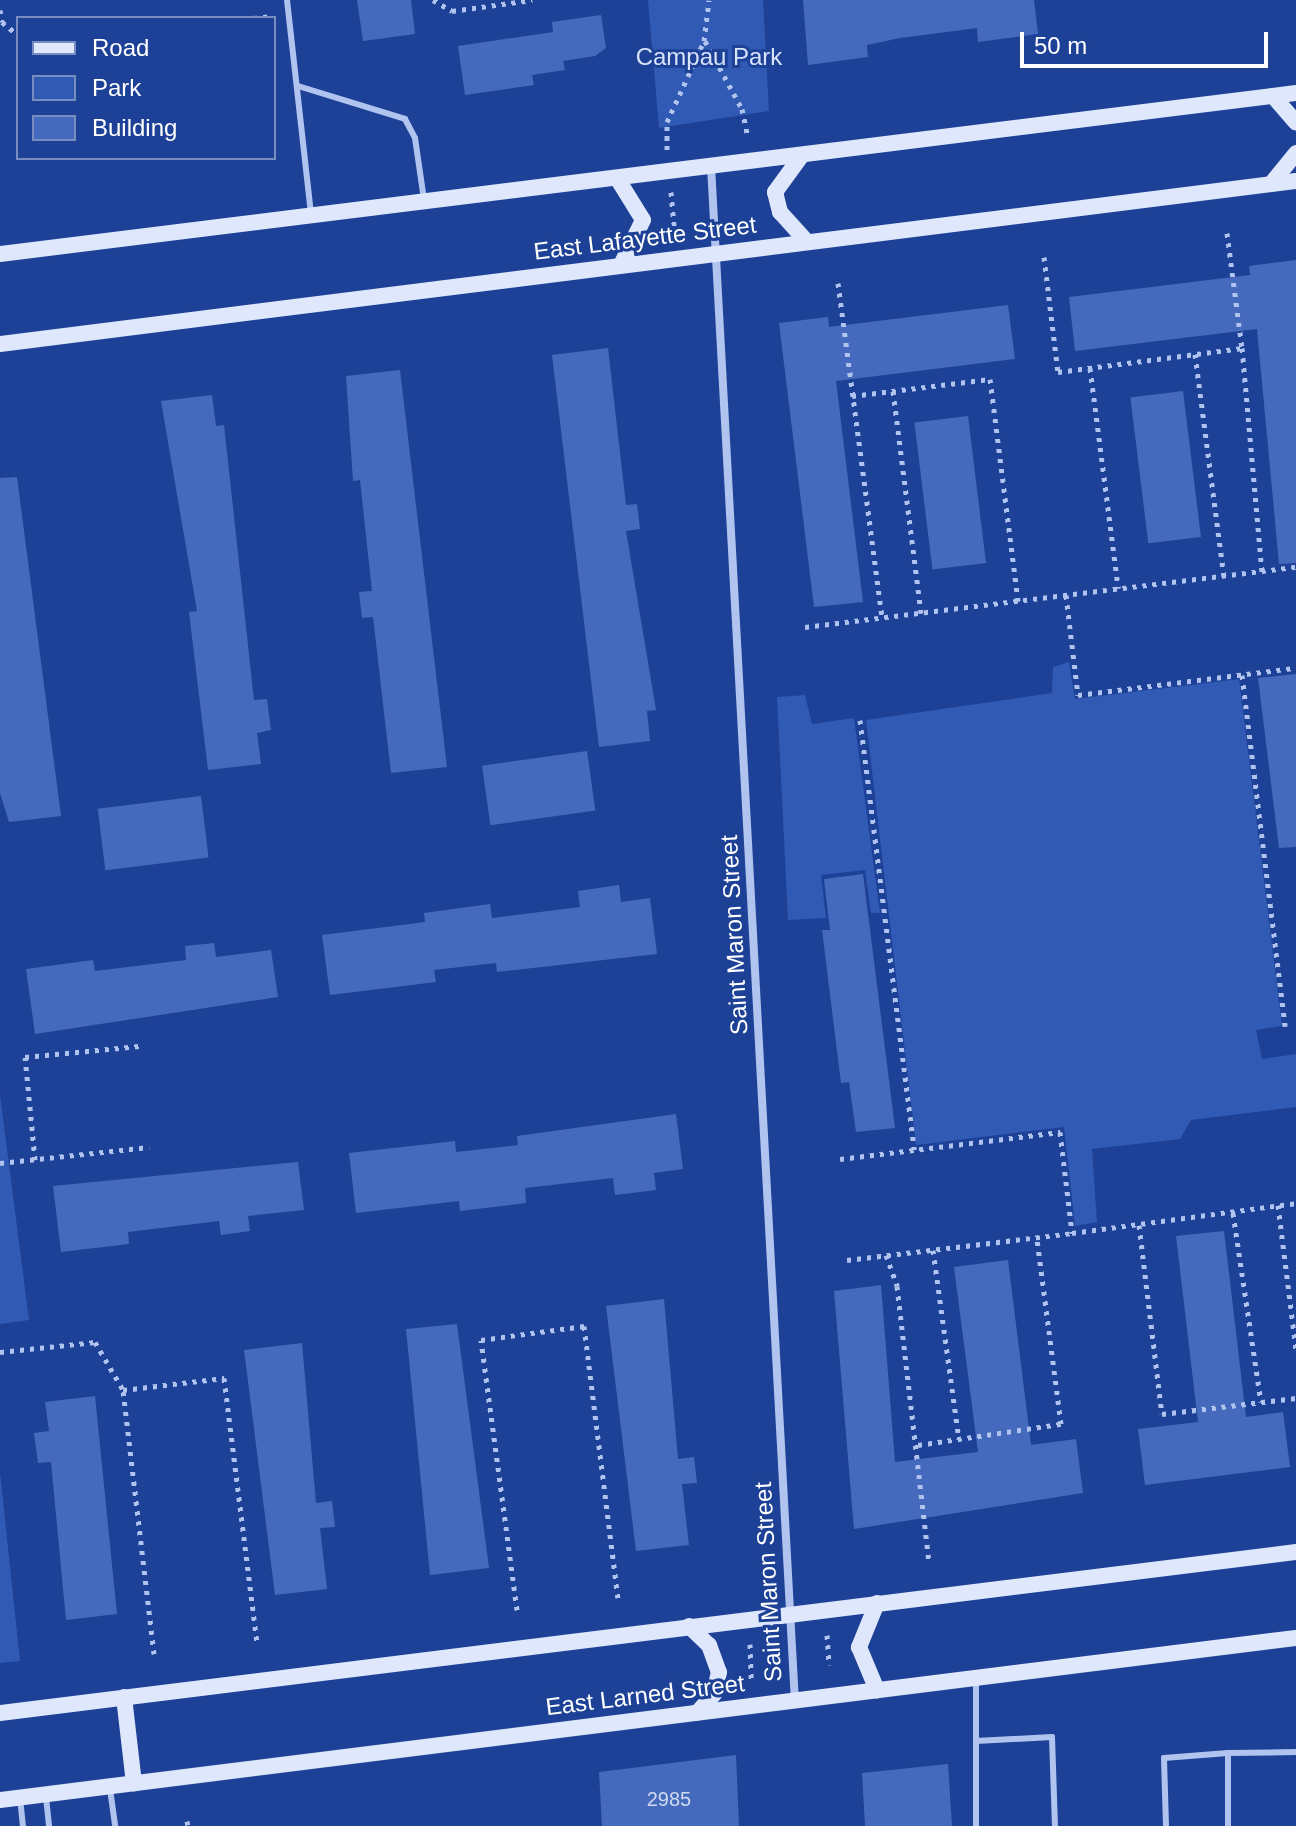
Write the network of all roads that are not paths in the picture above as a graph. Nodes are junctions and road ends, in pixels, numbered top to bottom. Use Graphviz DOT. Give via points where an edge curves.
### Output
graph roads {
  1 [pos="287,0"];
  2 [pos="298,86"];
  3 [pos="1296,93"];
  4 [pos="1273,96"];
  5 [pos="1296,122"];
  6 [pos="1296,153"];
  7 [pos="802,155"];
  8 [pos="711,166"];
  9 [pos="617,178"];
  10 [pos="1296,181"];
  11 [pos="1271,184"];
  12 [pos="424,202"];
  13 [pos="311,214"];
  14 [pos="807,242"];
  15 [pos="716,253"];
  16 [pos="0,254"];
  17 [pos="621,265"];
  18 [pos="0,344"];
  19 [pos="1296,1552"];
  20 [pos="877,1603"];
  21 [pos="791,1614"];
  22 [pos="689,1626"];
  23 [pos="1296,1638"];
  24 [pos="976,1678"];
  25 [pos="877,1690"];
  26 [pos="124,1697"];
  27 [pos="795,1701"];
  28 [pos="0,1713"];
  29 [pos="697,1713"];
  30 [pos="976,1741"];
  31 [pos="1296,1752"];
  32 [pos="1228,1753"];
  33 [pos="134,1783"];
  34 [pos="110,1786"];
  35 [pos="46,1793"];
  36 [pos="20,1798"];
  37 [pos="0,1800"];
  38 [pos="23,1826"];
  39 [pos="49,1826"];
  40 [pos="115,1826"];
  41 [pos="976,1826"];
  42 [pos="1055,1826"];
  43 [pos="1166,1826"];
  44 [pos="1228,1826"];
  1 -- 2 [label="lane"];
  2 -- 12 [label="lane" via="405,119 415,138"];
  2 -- 13 [label="lane"];
  3 -- 4 [label="street"];
  4 -- 5 [label="street"];
  4 -- 7 [label="street"];
  6 -- 11 [label="street"];
  7 -- 8 [label="street"];
  7 -- 14 [label="street" via="775,192 780,212"];
  8 -- 9 [label="street"];
  8 -- 15 [label="street, Saint Maron Street"];
  9 -- 12 [label="street"];
  9 -- 17 [label="street" via="643,220"];
  10 -- 11 [label="street, East Lafayette Street"];
  11 -- 14 [label="street, East Lafayette Street"];
  12 -- 13 [label="street"];
  13 -- 16 [label="street"];
  14 -- 15 [label="street, East Lafayette Street"];
  15 -- 17 [label="street, East Lafayette Street"];
  15 -- 21 [label="street, Saint Maron Street"];
  17 -- 18 [label="street, East Lafayette Street"];
  19 -- 20 [label="street"];
  20 -- 21 [label="street"];
  20 -- 25 [label="street" via="859,1647"];
  21 -- 22 [label="street"];
  21 -- 27 [label="street, Saint Maron Street"];
  22 -- 26 [label="street"];
  22 -- 29 [label="street" via="709,1645 719,1672 714,1694"];
  23 -- 24 [label="street, East Larned Street"];
  24 -- 25 [label="street, East Larned Street"];
  24 -- 30 [label="lane"];
  25 -- 27 [label="street, East Larned Street"];
  26 -- 28 [label="street"];
  26 -- 33 [label="street"];
  27 -- 29 [label="street, East Larned Street"];
  29 -- 33 [label="street, East Larned Street"];
  30 -- 41 [label="lane"];
  30 -- 42 [label="lane" via="1052,1737"];
  31 -- 32 [label="lane"];
  32 -- 43 [label="lane" via="1164,1758"];
  32 -- 44 [label="lane"];
  33 -- 34 [label="street, East Larned Street"];
  34 -- 35 [label="street, East Larned Street"];
  34 -- 40 [label="lane"];
  35 -- 36 [label="street, East Larned Street"];
  35 -- 39 [label="lane"];
  36 -- 37 [label="street, East Larned Street"];
  36 -- 38 [label="lane"];
}
